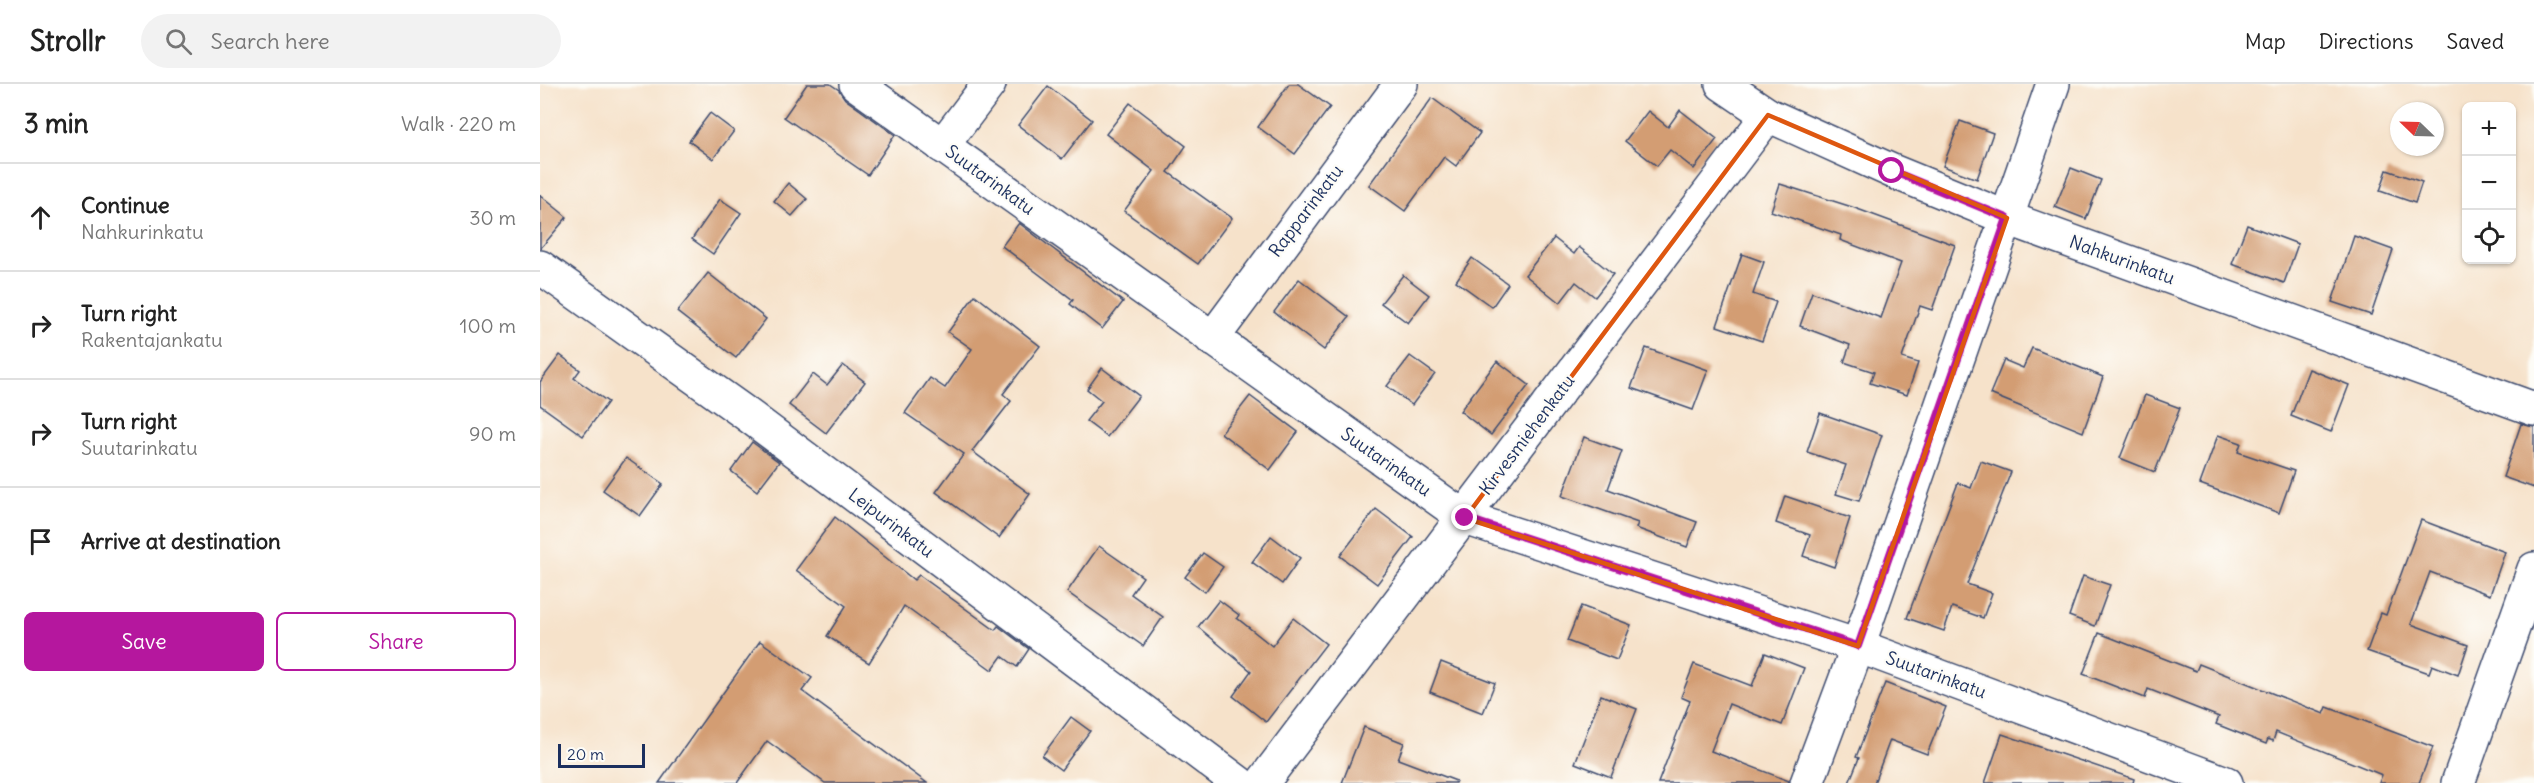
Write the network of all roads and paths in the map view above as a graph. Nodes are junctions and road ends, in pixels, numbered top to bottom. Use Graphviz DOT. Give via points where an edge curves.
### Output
graph roads {
  1 [pos="856,84"];
  2 [pos="989,84"];
  3 [pos="1401,84"];
  4 [pos="1722,84"];
  5 [pos="2053,84"];
  6 [pos="1768,115"];
  7 [pos="942,146"];
  8 [pos="2007,218"];
  9 [pos="540,267"];
  10 [pos="1212,339"];
  11 [pos="2534,409"];
  12 [pos="1465,518"];
  13 [pos="2534,569"];
  14 [pos="1858,646"];
  15 [pos="1239,783"];
  16 [pos="1262,783"];
  17 [pos="1807,783"];
  18 [pos="2226,783"];
  19 [pos="2458,783"];
  1 -- 7 [label="street, Suutarinkatu"];
  2 -- 7 [label="street"];
  3 -- 10 [label="street, Rapparinkatu"];
  4 -- 6 [label="street, Nahkurinkatu"];
  5 -- 8 [label="street"];
  6 -- 8 [label="street, Nahkurinkatu"];
  6 -- 12 [label="street, Kirvesmiehenkatu"];
  7 -- 10 [label="street, Suutarinkatu"];
  8 -- 11 [label="street, Nahkurinkatu"];
  8 -- 14 [label="street"];
  9 -- 15 [label="street, Leipurinkatu" via="745,413"];
  10 -- 12 [label="street, Suutarinkatu"];
  12 -- 14 [label="street, Suutarinkatu"];
  12 -- 16 [label="street, Kirvesmiehenkatu"];
  13 -- 19 [label="street"];
  14 -- 17 [label="street"];
  14 -- 18 [label="street, Suutarinkatu"];
}
